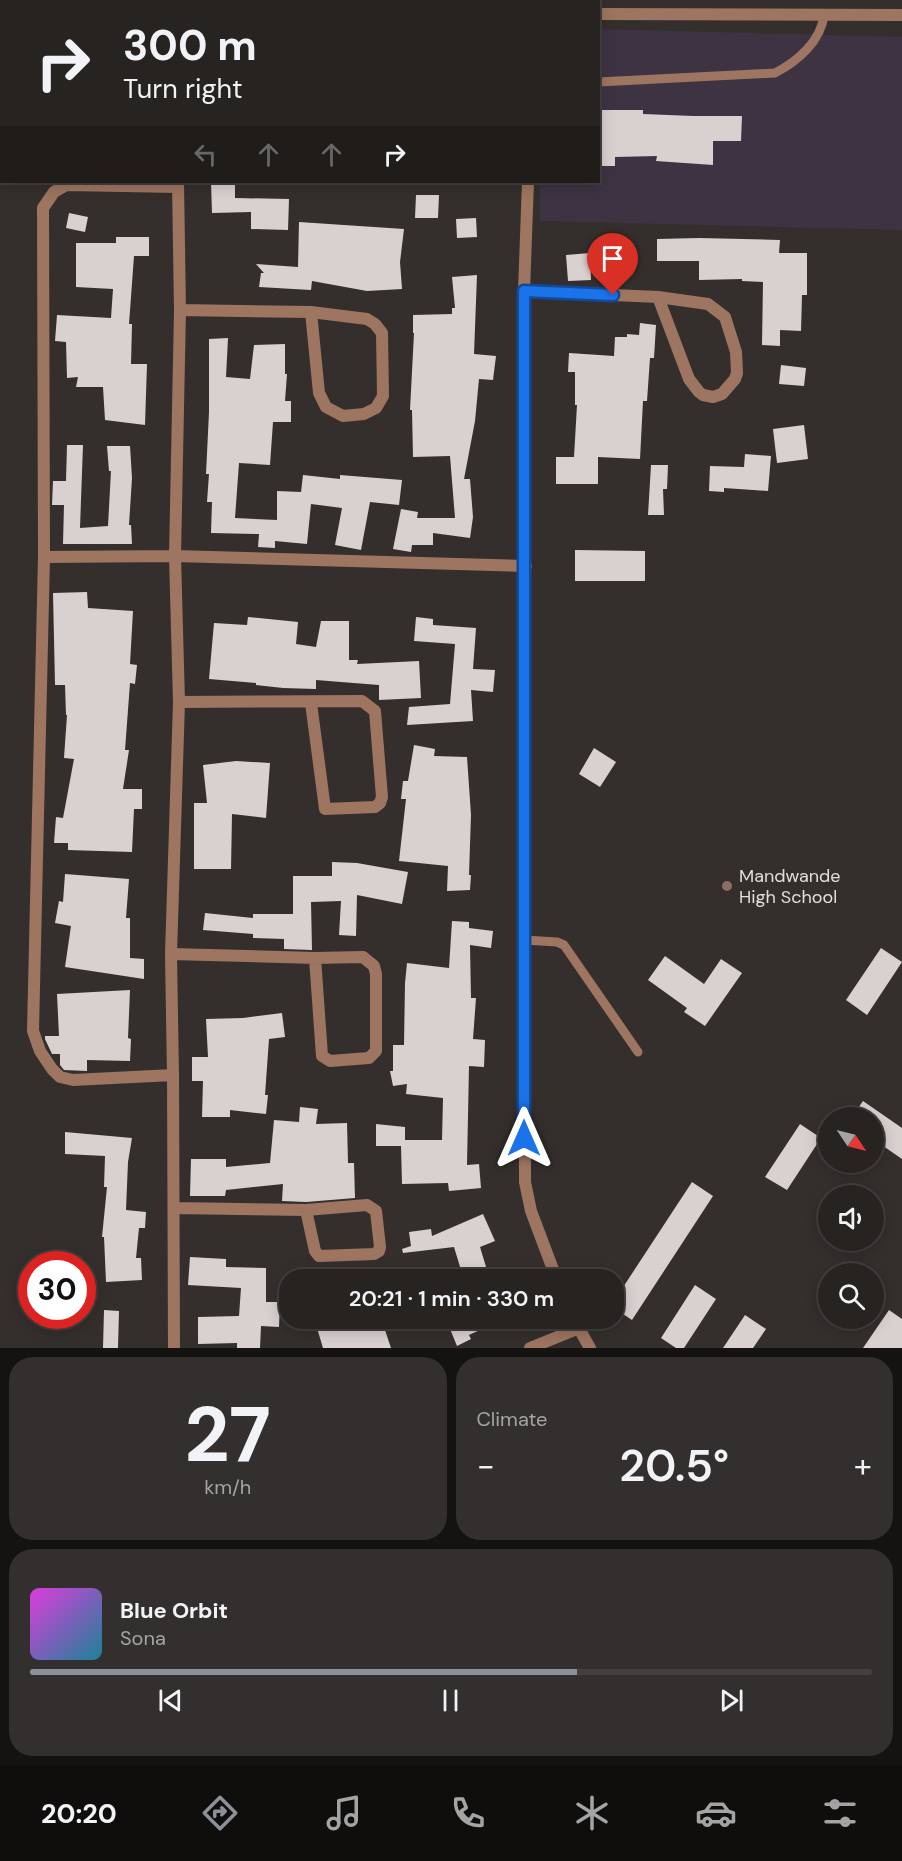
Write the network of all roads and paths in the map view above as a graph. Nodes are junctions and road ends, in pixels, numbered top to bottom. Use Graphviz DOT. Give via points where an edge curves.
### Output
graph roads {
  1 [pos="600,14"];
  2 [pos="824,15"];
  3 [pos="902,15"];
  4 [pos="600,82"];
  5 [pos="528,183"];
  6 [pos="178,184"];
  7 [pos="524,291"];
  8 [pos="658,297"];
  9 [pos="180,310"];
  10 [pos="311,312"];
  11 [pos="175,556"];
  12 [pos="44,557"];
  13 [pos="525,566"];
  14 [pos="178,702"];
  15 [pos="311,703"];
  16 [pos="524,940"];
  17 [pos="171,954"];
  18 [pos="315,958"];
  19 [pos="638,1052"];
  20 [pos="173,1075"];
  21 [pos="174,1208"];
  22 [pos="306,1210"];
  23 [pos="553,1269"];
  24 [pos="566,1329"];
  25 [pos="578,1329"];
  26 [pos="174,1348"];
  27 [pos="530,1348"];
  28 [pos="590,1348"];
  1 -- 2 [label="street"];
  2 -- 3 [label="street"];
  2 -- 4 [label="lane" via="823,28 812,45 775,73"];
  5 -- 7 [label="street"];
  6 -- 9 [label="street"];
  6 -- 12 [label="street" via="66,185 54,192 43,208"];
  7 -- 8 [label="street"];
  7 -- 13 [label="street"];
  8 -- 8 [label="street" via="705,303 725,317 737,367 735,379 722,394 703,395 689,379"];
  9 -- 10 [label="street"];
  9 -- 11 [label="street"];
  10 -- 10 [label="street" via="367,319 382,333 383,396 376,408 364,414 343,416 326,407 319,393"];
  11 -- 12 [label="street"];
  11 -- 13 [label="street"];
  11 -- 14 [label="street"];
  12 -- 20 [label="street" via="35,1041 60,1077 74,1080"];
  13 -- 16 [label="street"];
  14 -- 15 [label="street"];
  14 -- 17 [label="street"];
  15 -- 15 [label="street" via="362,701 375,711 382,797 375,807 325,809"];
  16 -- 19 [label="lane" via="564,945"];
  16 -- 23 [label="street" via="525,1182 531,1211"];
  17 -- 18 [label="street"];
  17 -- 20 [label="street"];
  18 -- 18 [label="street" via="363,957 374,966 376,1046 369,1058 330,1061 321,1056"];
  20 -- 21 [label="street"];
  21 -- 22 [label="street"];
  21 -- 26 [label="street"];
  22 -- 22 [label="street" via="367,1205 374,1208 379,1251 319,1256"];
  24 -- 27 [label="street"];
  25 -- 28 [label="street"];
}
